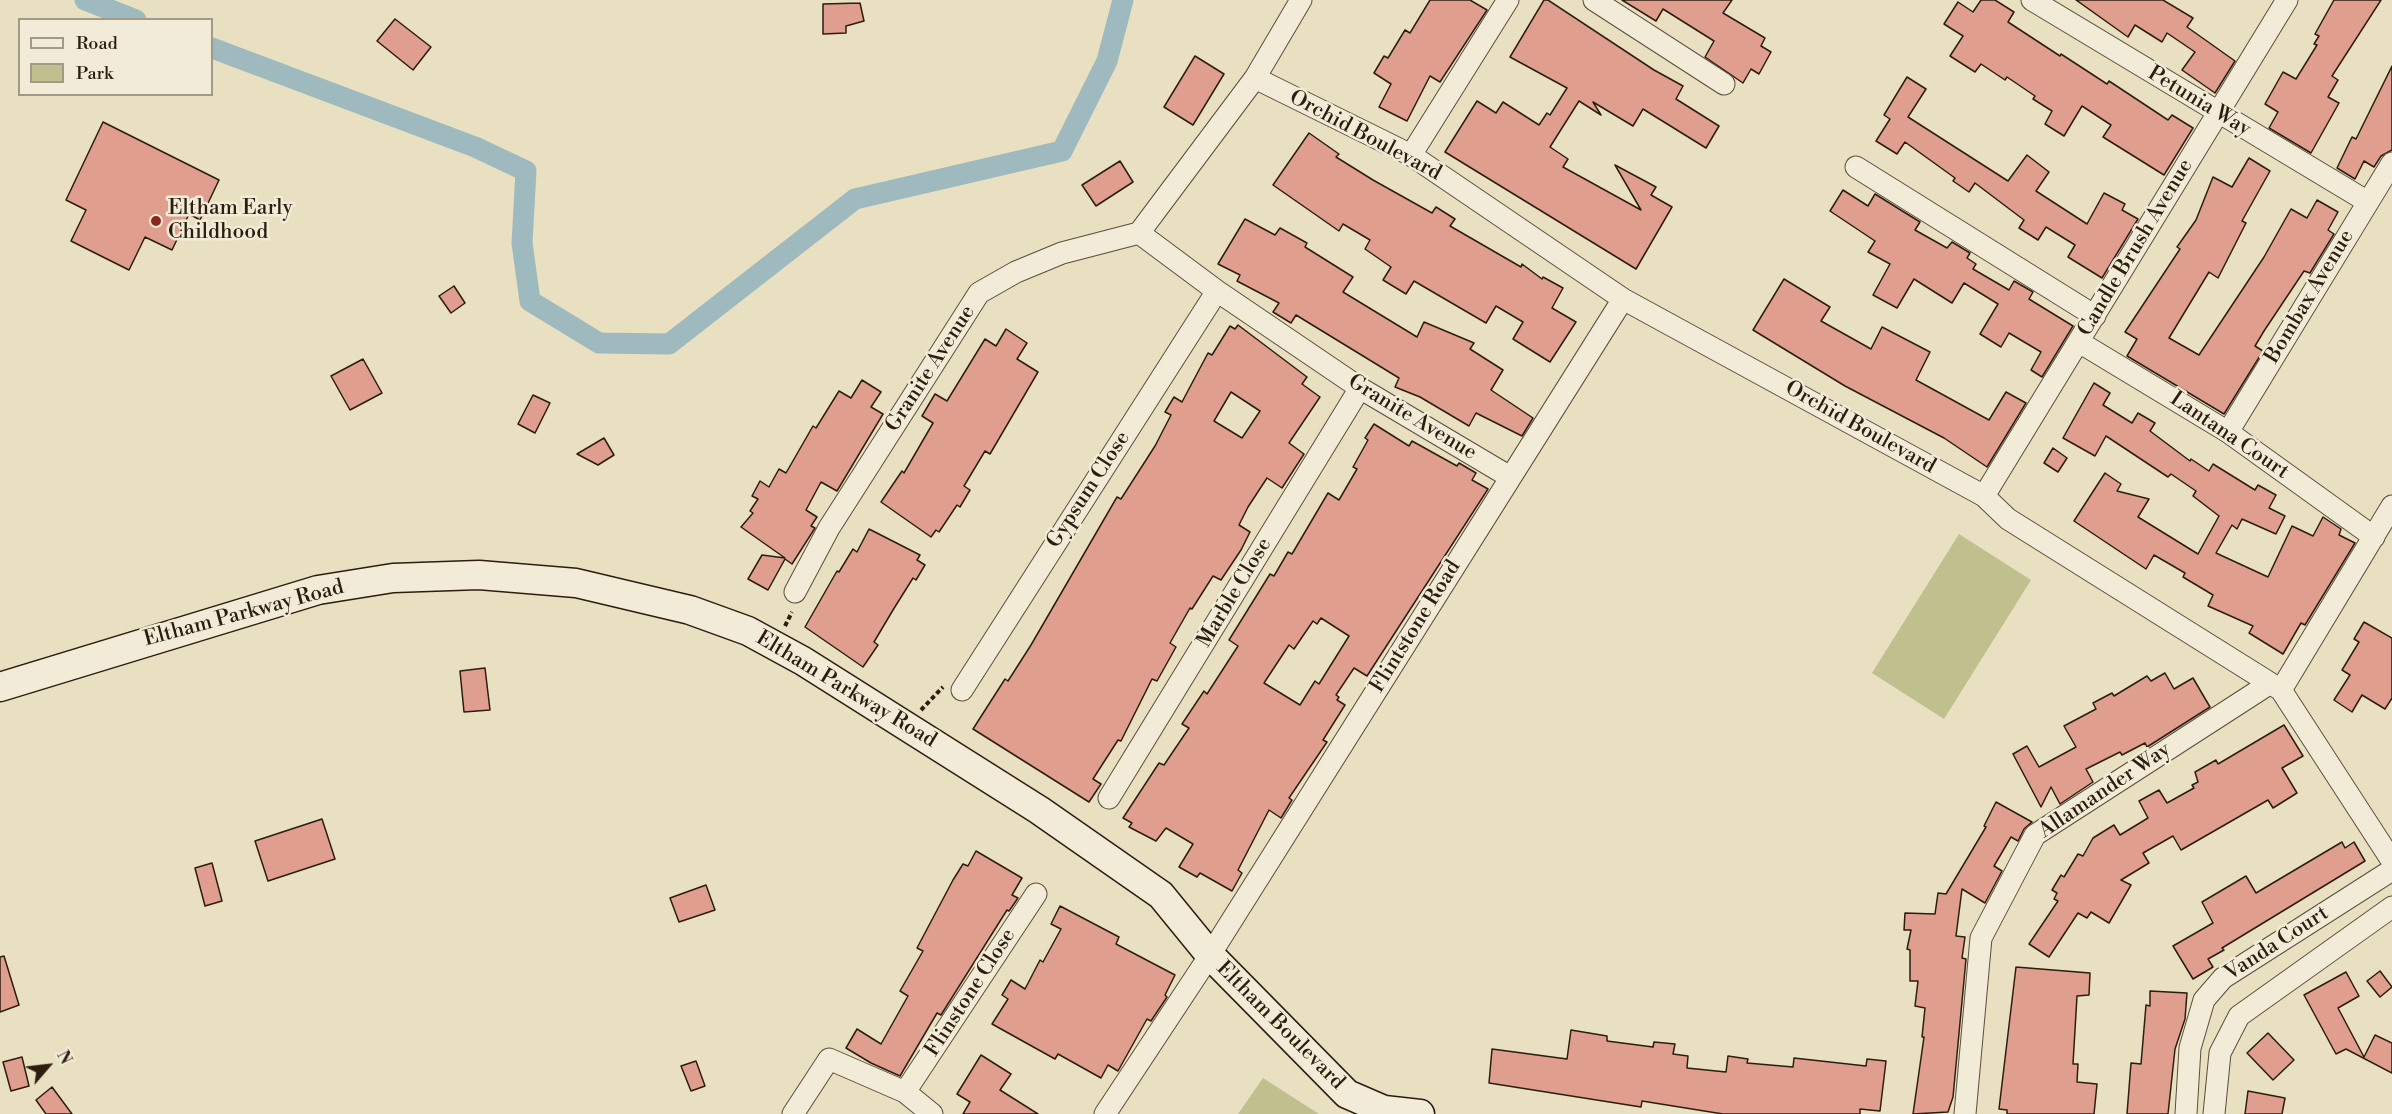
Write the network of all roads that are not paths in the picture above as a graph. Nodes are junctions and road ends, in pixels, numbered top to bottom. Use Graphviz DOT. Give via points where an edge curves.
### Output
graph roads {
  1 [pos="1301,0"];
  2 [pos="1508,0"];
  3 [pos="1594,0"];
  4 [pos="2032,0"];
  5 [pos="2288,0"];
  6 [pos="1255,78"];
  7 [pos="1724,84"];
  8 [pos="2217,112"];
  9 [pos="1411,155"];
  10 [pos="2392,163"];
  11 [pos="1856,167"];
  12 [pos="2368,202"];
  13 [pos="1139,233"];
  14 [pos="1217,291"];
  15 [pos="1623,299"];
  16 [pos="2095,316"];
  17 [pos="2079,342"];
  18 [pos="1360,388"];
  19 [pos="2228,432"];
  20 [pos="1510,477"];
  21 [pos="1984,496"];
  22 [pos="2392,506"];
  23 [pos="2374,537"];
  24 [pos="795,592"];
  25 [pos="0,687"];
  26 [pos="2275,687"];
  27 [pos="962,690"];
  28 [pos="1109,798"];
  29 [pos="2392,861"];
  30 [pos="2392,870"];
  31 [pos="1036,894"];
  32 [pos="2392,907"];
  33 [pos="1210,955"];
  34 [pos="905,1092"];
  35 [pos="793,1114"];
  36 [pos="932,1114"];
  37 [pos="1105,1114"];
  38 [pos="1420,1114"];
  39 [pos="1965,1114"];
  40 [pos="2186,1114"];
  41 [pos="2214,1114"];
  1 -- 6 [label="street"];
  2 -- 9 [label="street"];
  3 -- 7 [label="street"];
  4 -- 8 [label="street, Petunia Way"];
  5 -- 8 [label="street, Candle Brush Avenue"];
  6 -- 9 [label="street, Orchid Boulevard"];
  6 -- 13 [label="street"];
  8 -- 12 [label="street, Petunia Way"];
  8 -- 16 [label="street, Candle Brush Avenue"];
  9 -- 15 [label="street, Orchid Boulevard"];
  10 -- 12 [label="street, Bombax Avenue"];
  11 -- 16 [label="street"];
  12 -- 19 [label="street, Bombax Avenue"];
  13 -- 14 [label="street, Granite Avenue"];
  13 -- 24 [label="street, Granite Avenue" via="1062,253 979,293 829,528"];
  14 -- 18 [label="street, Granite Avenue"];
  14 -- 27 [label="street, Gypsum Close"];
  15 -- 20 [label="street, Flintstone Road"];
  15 -- 21 [label="street, Orchid Boulevard"];
  16 -- 17 [label="street, Candle Brush Avenue"];
  17 -- 19 [label="street, Lantana Court"];
  17 -- 21 [label="street, Candle Brush Avenue"];
  18 -- 20 [label="street, Granite Avenue"];
  18 -- 28 [label="street, Marble Close"];
  19 -- 23 [label="street, Lantana Court"];
  20 -- 33 [label="street, Flintstone Road"];
  21 -- 26 [label="street, Orchid Boulevard" via="2008,519"];
  22 -- 23 [label="street"];
  23 -- 26 [label="street"];
  25 -- 33 [label="street, Eltham Parkway Road" via="318,590 393,578 479,575 576,583 690,610 748,631 775,646 1039,810 1161,896"];
  26 -- 29 [label="street, Orchid Boulevard"];
  26 -- 39 [label="street, Allamander Way" via="2035,835 1981,938"];
  30 -- 40 [label="street, Vanda Court" via="2223,978 2204,1000 2190,1048"];
  31 -- 34 [label="street, Flinstone Close"];
  32 -- 41 [label="street" via="2239,1016 2220,1053"];
  33 -- 37 [label="street, Flintstone Road"];
  33 -- 38 [label="street, Eltham Boulevard" via="1347,1094 1384,1110"];
  34 -- 35 [label="street" via="829,1059"];
  34 -- 36 [label="street"];
}
